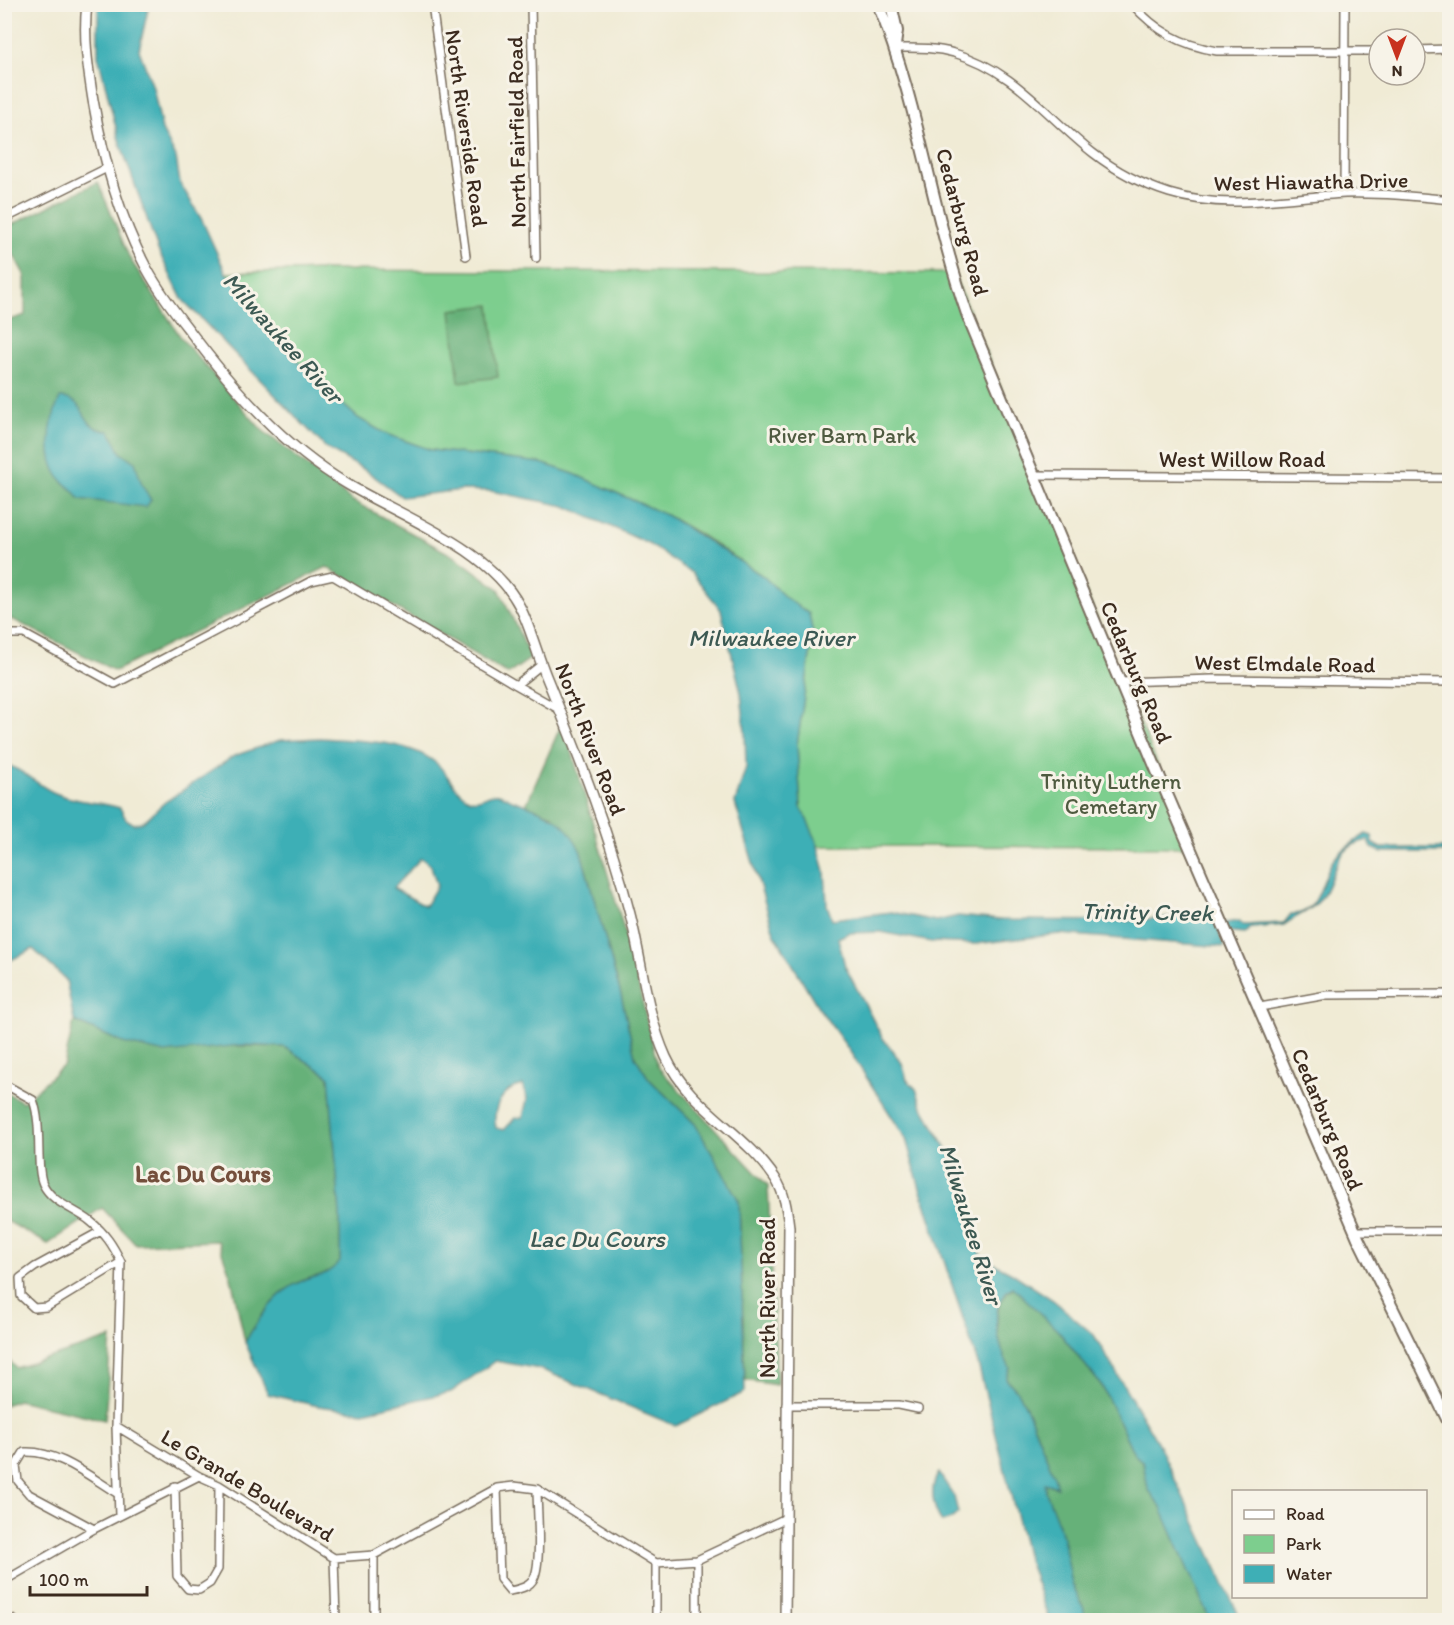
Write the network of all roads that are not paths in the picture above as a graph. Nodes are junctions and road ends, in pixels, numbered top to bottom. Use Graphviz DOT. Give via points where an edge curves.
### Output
graph roads {
  1 [pos="87,4"];
  2 [pos="432,4"];
  3 [pos="531,4"];
  4 [pos="878,4"];
  5 [pos="891,4"];
  6 [pos="1132,4"];
  7 [pos="1345,4"];
  8 [pos="895,48"];
  9 [pos="1449,49"];
  10 [pos="1427,50"];
  11 [pos="1367,51"];
  12 [pos="1345,52"];
  13 [pos="107,168"];
  14 [pos="1344,194"];
  15 [pos="1449,200"];
  16 [pos="4,219"];
  17 [pos="466,256"];
  18 [pos="536,258"];
  19 [pos="1034,476"];
  20 [pos="1449,478"];
  21 [pos="4,634"];
  22 [pos="541,665"];
  23 [pos="1120,682"];
  24 [pos="1449,682"];
  25 [pos="516,685"];
  26 [pos="560,710"];
  27 [pos="1449,994"];
  28 [pos="1260,1007"];
  29 [pos="4,1084"];
  30 [pos="1355,1231"];
  31 [pos="1449,1231"];
  32 [pos="101,1232"];
  33 [pos="121,1262"];
  34 [pos="786,1405"];
  35 [pos="918,1409"];
  36 [pos="1449,1425"];
  37 [pos="116,1426"];
  38 [pos="199,1476"];
  39 [pos="219,1485"];
  40 [pos="175,1486"];
  41 [pos="496,1488"];
  42 [pos="537,1489"];
  43 [pos="118,1494"];
  44 [pos="119,1516"];
  45 [pos="786,1518"];
  46 [pos="94,1529"];
  47 [pos="374,1555"];
  48 [pos="334,1558"];
  49 [pos="697,1560"];
  50 [pos="656,1563"];
  51 [pos="4,1581"];
  52 [pos="4,1615"];
  53 [pos="14,1620"];
  54 [pos="336,1620"];
  55 [pos="374,1620"];
  56 [pos="656,1620"];
  57 [pos="697,1620"];
  58 [pos="785,1620"];
  1 -- 13 [label="street, North River Road" via="87,56"];
  2 -- 17 [label="street, North Riverside Road"];
  3 -- 18 [label="street, North Fairfield Road"];
  4 -- 8 [label="main road, Cedarburg Road"];
  5 -- 8 [label="main road, Cedarburg Road" via="897,31"];
  6 -- 12 [label="street" via="1151,25 1195,47 1217,51"];
  7 -- 12 [label="street"];
  8 -- 14 [label="street, West Hiawatha Drive" via="924,47 984,65 1019,86 1093,153 1136,182 1166,192 1195,201 1223,202"];
  8 -- 19 [label="main road, Cedarburg Road" via="911,96 953,273"];
  9 -- 10 [label="street"];
  11 -- 12 [label="street"];
  12 -- 14 [label="street"];
  13 -- 16 [label="street"];
  13 -- 22 [label="street, North River Road" via="146,267 162,295 223,375 286,440 345,483 468,553 499,576 520,606"];
  14 -- 15 [label="street, West Hiawatha Drive" via="1387,193"];
  19 -- 20 [label="street, West Willow Road"];
  19 -- 23 [label="main road, Cedarburg Road"];
  21 -- 25 [label="street" via="24,634 115,684 311,581 333,576"];
  22 -- 25 [label="street"];
  22 -- 26 [label="street, North River Road"];
  23 -- 24 [label="street, West Elmdale Road"];
  23 -- 28 [label="main road, Cedarburg Road"];
  25 -- 26 [label="street"];
  26 -- 34 [label="street, North River Road" via="615,863 668,1062 689,1091 762,1161 776,1179 786,1203"];
  27 -- 28 [label="street" via="1327,994"];
  28 -- 30 [label="main road, Cedarburg Road"];
  29 -- 32 [label="street" via="33,1100 39,1120 42,1182 47,1191"];
  30 -- 31 [label="street"];
  30 -- 36 [label="main road, Cedarburg Road"];
  32 -- 33 [label="street" via="111,1240"];
  32 -- 33 [label="street" via="20,1278 21,1296 34,1308 47,1306"];
  33 -- 37 [label="street"];
  34 -- 35 [label="street" via="899,1405"];
  34 -- 45 [label="street, North River Road"];
  37 -- 38 [label="street, Le Grande Boulevard"];
  37 -- 43 [label="street"];
  38 -- 39 [label="street, Le Grande Boulevard"];
  38 -- 40 [label="street"];
  39 -- 40 [label="street" via="218,1569 210,1583 200,1590 188,1588 177,1576"];
  39 -- 48 [label="street, Le Grande Boulevard"];
  40 -- 44 [label="street"];
  41 -- 42 [label="street, Le Grande Boulevard"];
  41 -- 42 [label="street" via="500,1579 510,1591 524,1588 534,1579"];
  41 -- 47 [label="street, Le Grande Boulevard"];
  42 -- 50 [label="street, Le Grande Boulevard"];
  43 -- 44 [label="street"];
  43 -- 46 [label="street" via="55,1457 38,1452 24,1452 15,1464 18,1481 29,1494"];
  44 -- 46 [label="street"];
  45 -- 49 [label="street"];
  45 -- 58 [label="street, North River Road"];
  46 -- 51 [label="street"];
  47 -- 48 [label="street, Le Grande Boulevard"];
  47 -- 55 [label="street"];
  48 -- 54 [label="street"];
  49 -- 50 [label="street"];
  49 -- 57 [label="street"];
  50 -- 56 [label="street"];
  52 -- 53 [label="street"];
}
